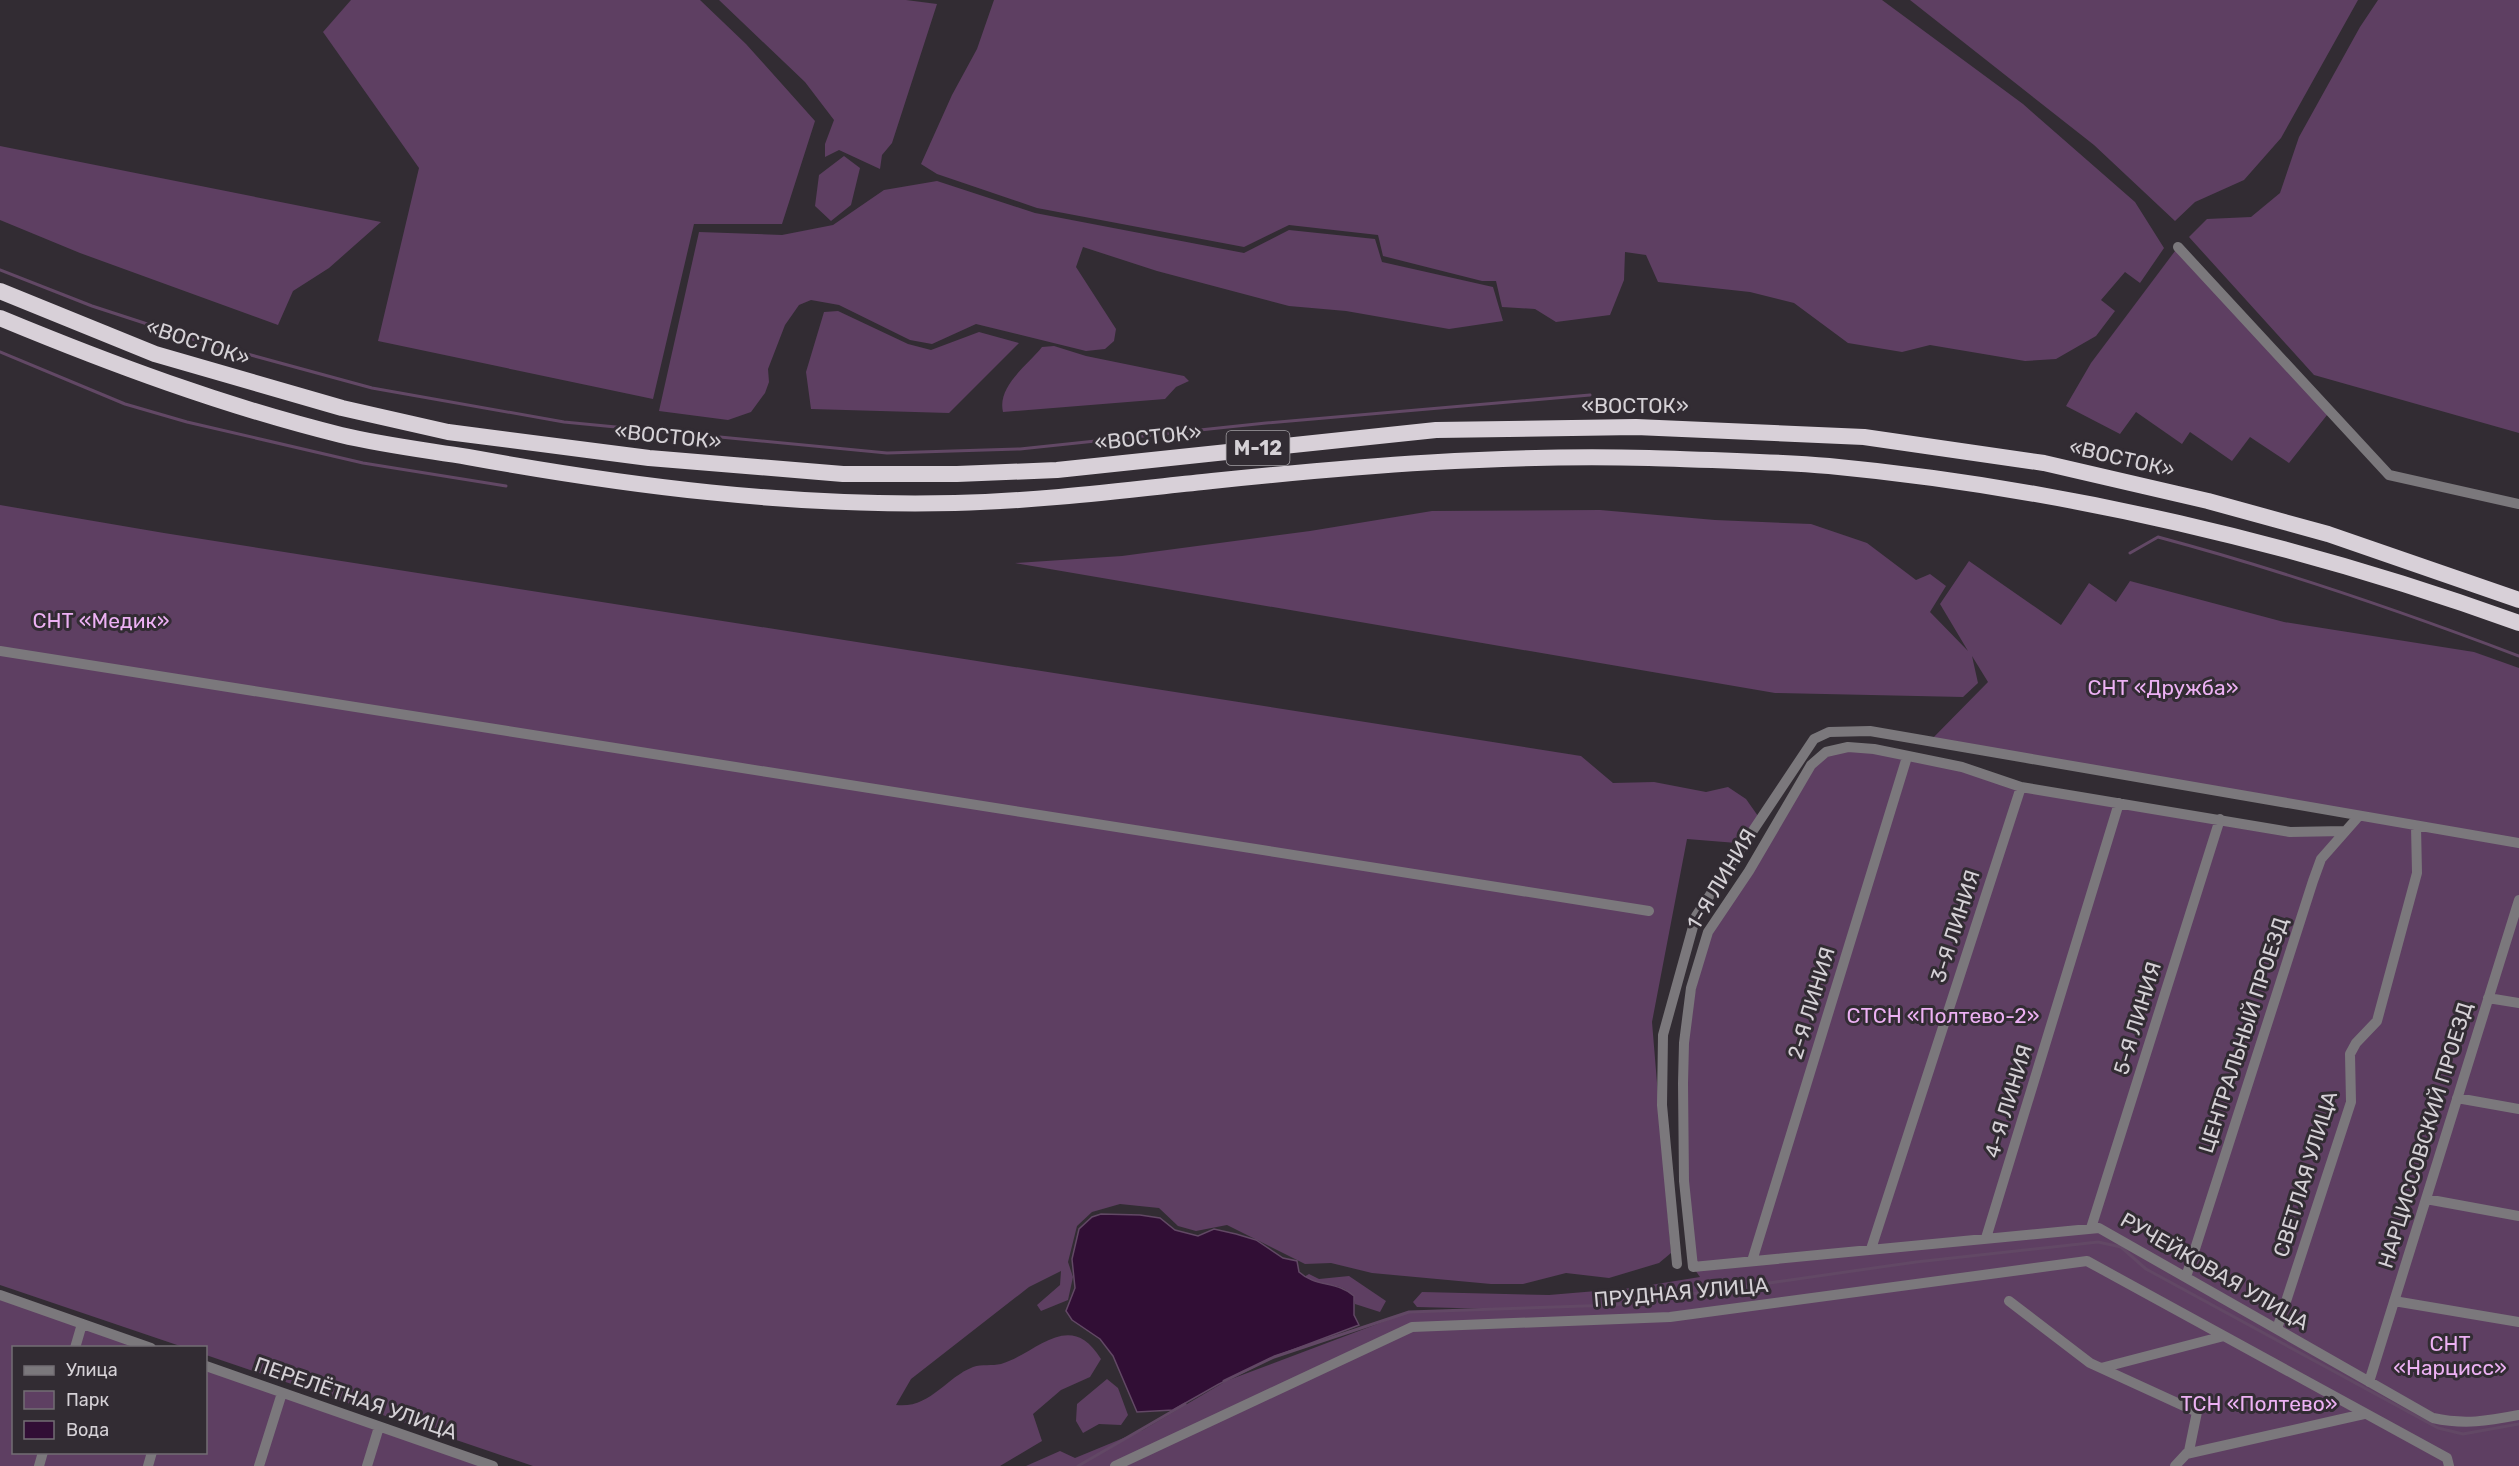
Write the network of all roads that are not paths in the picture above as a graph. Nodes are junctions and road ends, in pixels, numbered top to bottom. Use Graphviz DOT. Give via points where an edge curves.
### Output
graph roads {
  1 [pos="2178,247"];
  2 [pos="0,291"];
  3 [pos="0,318"];
  4 [pos="2519,504"];
  5 [pos="2519,600"];
  6 [pos="2519,623"];
  7 [pos="0,651"];
  8 [pos="1907,757"];
  9 [pos="2020,787"];
  10 [pos="2119,803"];
  11 [pos="2358,817"];
  12 [pos="2220,819"];
  13 [pos="2416,826"];
  14 [pos="2344,831"];
  15 [pos="2519,843"];
  16 [pos="2519,900"];
  17 [pos="1649,911"];
  18 [pos="2488,998"];
  19 [pos="2519,1003"];
  20 [pos="2457,1098"];
  21 [pos="2519,1108"];
  22 [pos="2426,1199"];
  23 [pos="2519,1216"];
  24 [pos="2091,1228"];
  25 [pos="1986,1238"];
  26 [pos="1870,1250"];
  27 [pos="1752,1261"];
  28 [pos="1677,1264"];
  29 [pos="1693,1266"];
  30 [pos="2186,1277"];
  31 [pos="0,1295"];
  32 [pos="2394,1301"];
  33 [pos="2009,1302"];
  34 [pos="2519,1322"];
  35 [pos="82,1324"];
  36 [pos="2277,1329"];
  37 [pos="2224,1336"];
  38 [pos="75,1346"];
  39 [pos="148,1346"];
  40 [pos="207,1366"];
  41 [pos="2101,1368"];
  42 [pos="2369,1382"];
  43 [pos="282,1393"];
  44 [pos="2364,1414"];
  45 [pos="2519,1414"];
  46 [pos="379,1426"];
  47 [pos="2186,1454"];
  48 [pos="489,1465"];
  49 [pos="259,1466"];
  50 [pos="367,1466"];
  51 [pos="1115,1466"];
  52 [pos="2175,1466"];
  53 [pos="2449,1466"];
  1 -- 4 [label="street" via="2389,475"];
  2 -- 5 [label="highway, «ВОСТОК» / М-12" via="155,354 342,408 448,432 649,458 843,474 957,474 1057,470 1436,430 1636,427 1864,437 2044,463 2208,501 2328,534"];
  3 -- 6 [label="highway, М-12" via="147,377 339,434 394,447 646,485 739,496 950,503 1072,497 1430,461 1646,458 1823,466 1995,487 2200,529 2383,579"];
  7 -- 17 [label="street"];
  8 -- 9 [label="street, 1-Я ЛИНИЯ" via="1962,767"];
  8 -- 27 [label="street, 2-Я ЛИНИЯ"];
  8 -- 29 [label="street, 1-Я ЛИНИЯ" via="1848,747 1826,752 1811,765 1708,932 1691,988 1684,1043 1684,1181"];
  9 -- 10 [label="street, 1-Я ЛИНИЯ"];
  9 -- 26 [label="street, 3-Я ЛИНИЯ"];
  10 -- 12 [label="street, 1-Я ЛИНИЯ"];
  10 -- 25 [label="street, 4-Я ЛИНИЯ"];
  11 -- 13 [label="street"];
  11 -- 14 [label="street, ЦЕНТРАЛЬНЫЙ ПРОЕЗД"];
  11 -- 28 [label="street" via="1870,731 1829,732 1814,739 1696,916 1663,1035 1662,1105"];
  12 -- 14 [label="street, 1-Я ЛИНИЯ" via="2290,832"];
  12 -- 24 [label="street, 5-Я ЛИНИЯ"];
  13 -- 15 [label="street"];
  13 -- 36 [label="street, СВЕТЛАЯ УЛИЦА" via="2417,873 2377,1021 2350,1054 2351,1102"];
  14 -- 30 [label="street, ЦЕНТРАЛЬНЫЙ ПРОЕЗД" via="2321,860 2313,881"];
  16 -- 18 [label="street, НАРЦИССОВСКИЙ ПРОЕЗД"];
  18 -- 19 [label="street"];
  18 -- 20 [label="street, НАРЦИССОВСКИЙ ПРОЕЗД"];
  20 -- 21 [label="street"];
  20 -- 22 [label="street, НАРЦИССОВСКИЙ ПРОЕЗД"];
  22 -- 23 [label="street"];
  22 -- 32 [label="street, НАРЦИССОВСКИЙ ПРОЕЗД"];
  24 -- 25 [label="street, РУЧЕЙКОВАЯ УЛИЦА"];
  24 -- 30 [label="street, РУЧЕЙКОВАЯ УЛИЦА" via="2099,1228"];
  25 -- 26 [label="street, РУЧЕЙКОВАЯ УЛИЦА"];
  26 -- 27 [label="street, РУЧЕЙКОВАЯ УЛИЦА"];
  27 -- 29 [label="street, РУЧЕЙКОВАЯ УЛИЦА"];
  30 -- 36 [label="street, РУЧЕЙКОВАЯ УЛИЦА"];
  31 -- 35 [label="street"];
  32 -- 34 [label="street"];
  32 -- 42 [label="street, НАРЦИССОВСКИЙ ПРОЕЗД"];
  33 -- 41 [label="street"];
  35 -- 38 [label="street"];
  35 -- 39 [label="street"];
  36 -- 42 [label="street, РУЧЕЙКОВАЯ УЛИЦА"];
  37 -- 41 [label="street"];
  37 -- 44 [label="street, ПРУДНАЯ УЛИЦА"];
  37 -- 51 [label="street, ПРУДНАЯ УЛИЦА" via="2087,1261 1670,1317 1412,1327"];
  40 -- 43 [label="street, ПЕРЕЛЁТНАЯ УЛИЦА"];
  41 -- 47 [label="street" via="2197,1412"];
  42 -- 45 [label="street, РУЧЕЙКОВАЯ УЛИЦА" via="2433,1418 2455,1424 2477,1424"];
  43 -- 46 [label="street, ПЕРЕЛЁТНАЯ УЛИЦА"];
  43 -- 49 [label="street"];
  44 -- 47 [label="street"];
  44 -- 53 [label="street, ПРУДНАЯ УЛИЦА" via="2447,1458"];
  46 -- 48 [label="street, ПЕРЕЛЁТНАЯ УЛИЦА"];
  46 -- 50 [label="street"];
  47 -- 52 [label="street"];
}
